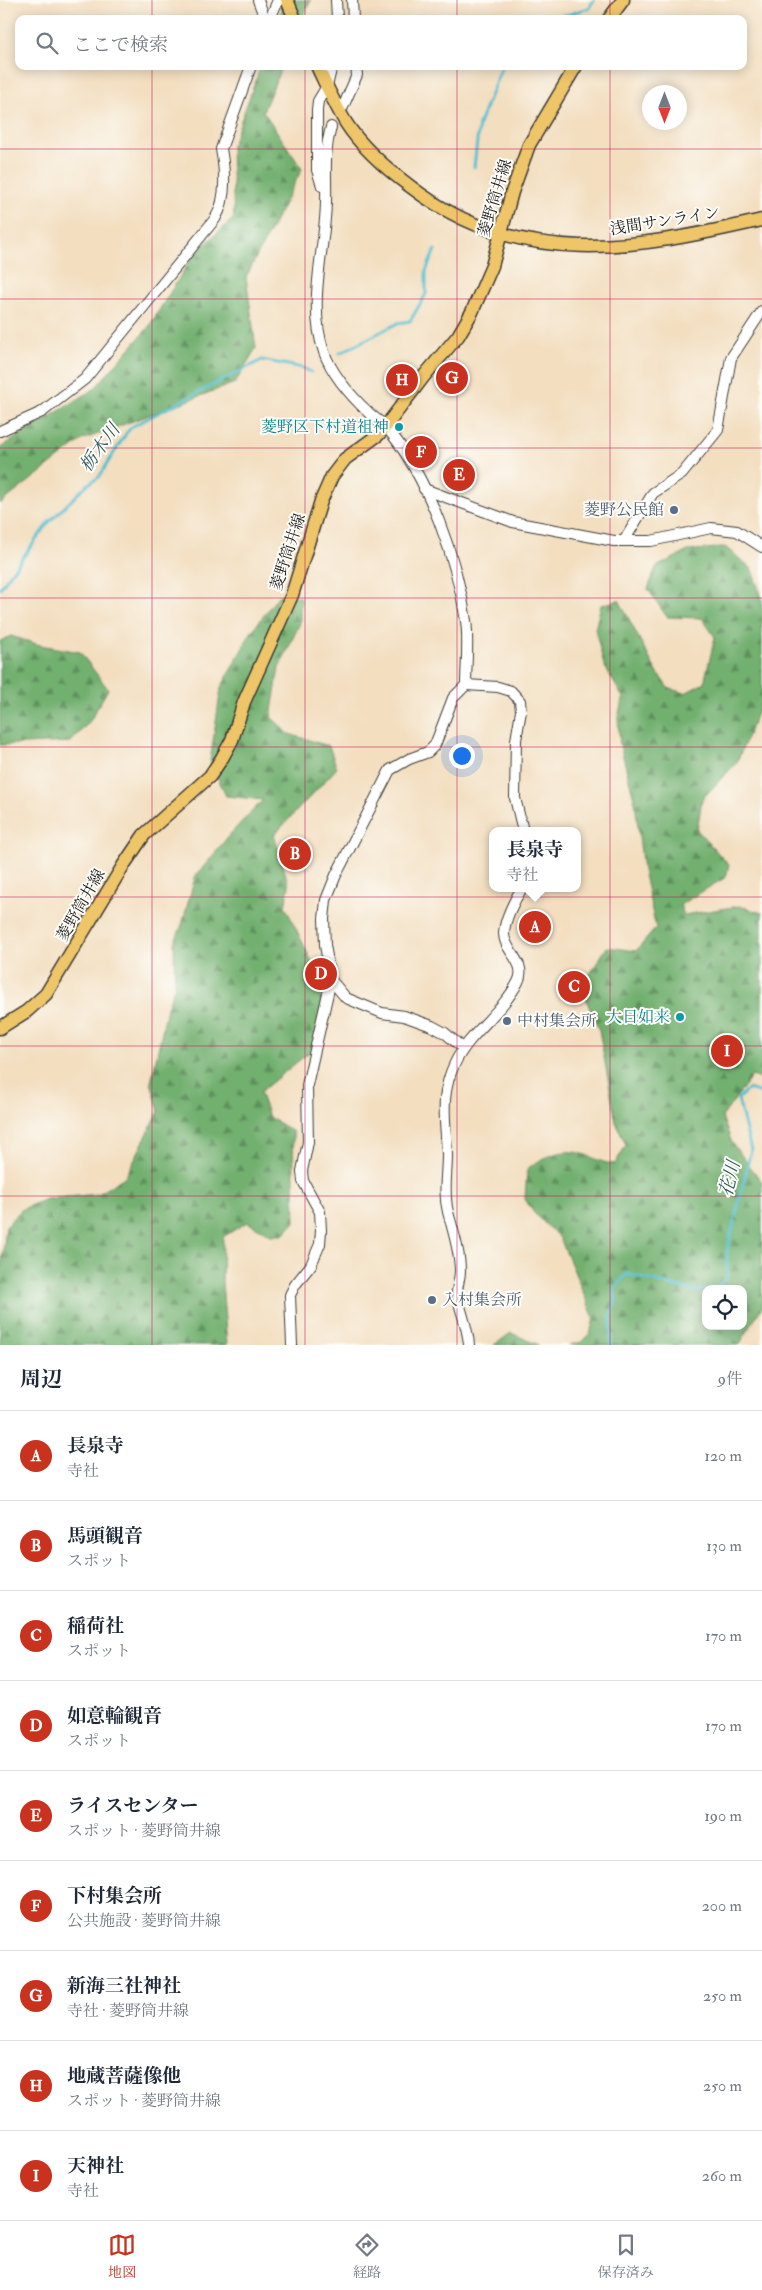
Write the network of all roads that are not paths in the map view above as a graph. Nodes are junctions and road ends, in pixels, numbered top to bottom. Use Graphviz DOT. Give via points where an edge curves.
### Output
graph roads {
  1 [pos="258,0"];
  2 [pos="278,0"];
  3 [pos="287,0"];
  4 [pos="336,0"];
  5 [pos="352,0"];
  6 [pos="623,0"];
  7 [pos="264,15"];
  8 [pos="272,15"];
  9 [pos="294,15"];
  10 [pos="337,15"];
  11 [pos="353,15"];
  12 [pos="612,15"];
  13 [pos="250,70"];
  14 [pos="319,70"];
  15 [pos="331,70"];
  16 [pos="356,70"];
  17 [pos="574,70"];
  18 [pos="327,86"];
  19 [pos="343,107"];
  20 [pos="331,127"];
  21 [pos="326,202"];
  22 [pos="762,220"];
  23 [pos="501,235"];
  24 [pos="762,310"];
  25 [pos="386,426"];
  26 [pos="0,432"];
  27 [pos="424,489"];
  28 [pos="624,541"];
  29 [pos="762,547"];
  30 [pos="466,685"];
  31 [pos="522,827"];
  32 [pos="520,892"];
  33 [pos="331,980"];
  34 [pos="0,1028"];
  35 [pos="463,1048"];
  36 [pos="292,1345"];
  37 [pos="470,1345"];
  1 -- 7 [label="street"];
  2 -- 8 [label="street"];
  3 -- 9 [label="main road"];
  4 -- 10 [label="street"];
  5 -- 11 [label="street"];
  6 -- 12 [label="main road"];
  13 -- 26 [label="street" via="221,149 223,207 215,219 85,379 42,412"];
  14 -- 18 [label="main road, 浅間サンライン"];
  15 -- 18 [label="street"];
  16 -- 19 [label="street"];
  17 -- 23 [label="main road, 菱野筒井線" via="529,145"];
  18 -- 21 [label="street" via="318,101 316,128 317,170"];
  18 -- 23 [label="main road, 浅間サンライン" via="347,124 398,177 459,218"];
  20 -- 21 [label="street" via="324,166"];
  21 -- 25 [label="street" via="316,304 324,351 337,376 368,412"];
  22 -- 23 [label="main road, 浅間サンライン" via="627,246 553,244"];
  23 -- 25 [label="main road, 菱野筒井線" via="483,288 463,328"];
  24 -- 28 [label="street" via="730,358 718,430 682,474 654,493"];
  25 -- 27 [label="street" via="405,450"];
  25 -- 34 [label="main road, 菱野筒井線" via="378,436 345,459 332,476 292,595 222,758 210,776 139,841 46,994"];
  27 -- 28 [label="street" via="513,522"];
  27 -- 30 [label="street" via="456,569 466,622"];
  28 -- 29 [label="street" via="652,541 711,528 737,531"];
  30 -- 31 [label="street" via="498,687 511,691 520,701 515,798"];
  30 -- 33 [label="street" via="453,698 435,745 428,752 390,770 336,875 326,900 324,919 326,962"];
  32 -- 35 [label="street" via="504,934 518,960 519,981 485,1026"];
  33 -- 35 [label="street" via="346,998 382,1013 404,1016 432,1026"];
  33 -- 36 [label="street" via="307,1085 308,1142 302,1171 303,1181 320,1212 320,1237 311,1265 290,1295"];
  35 -- 37 [label="street" via="447,1085 443,1106 445,1186 460,1271 457,1293"];
}
